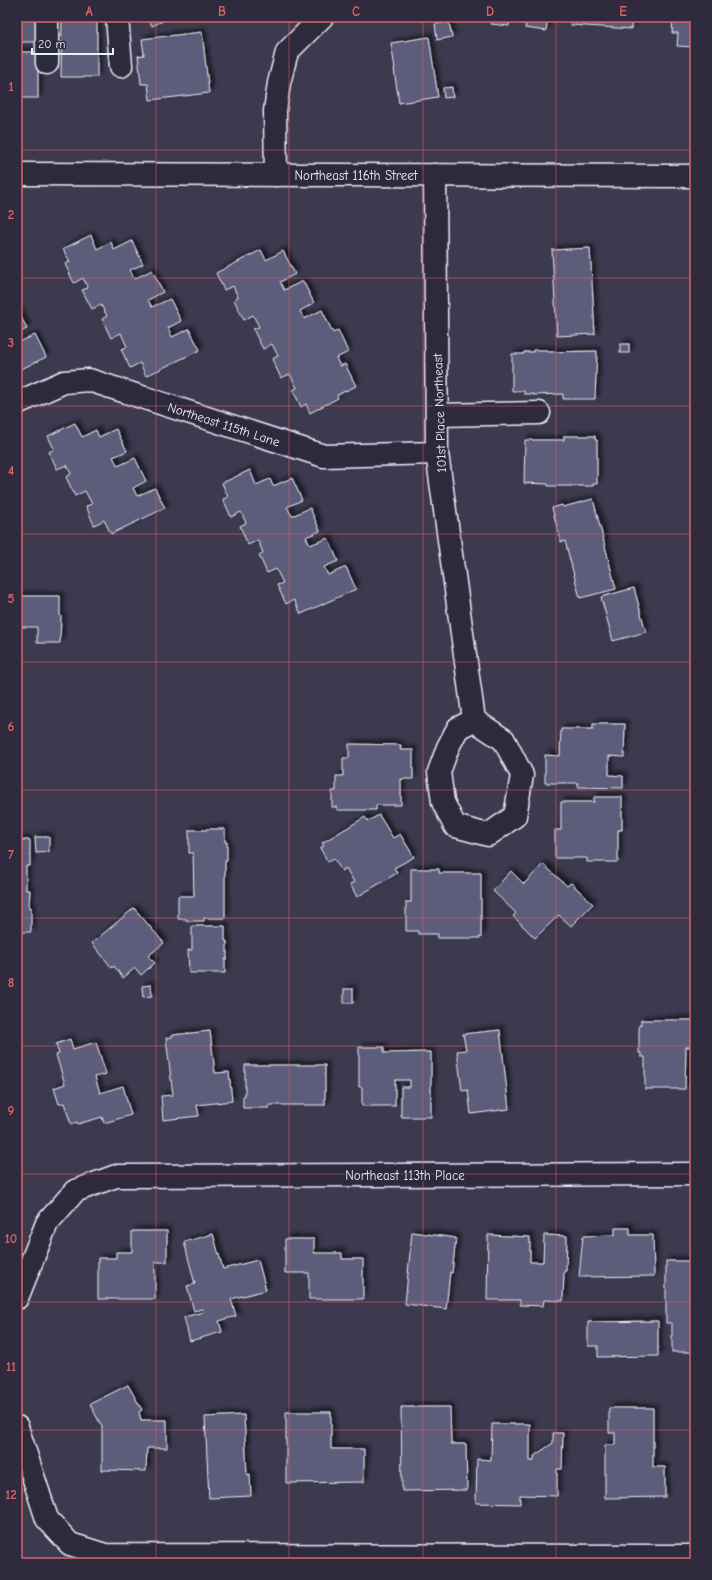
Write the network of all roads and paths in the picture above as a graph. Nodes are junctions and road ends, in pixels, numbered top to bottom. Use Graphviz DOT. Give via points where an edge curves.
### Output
graph roads {
  1 [pos="47,17"];
  2 [pos="117,17"];
  3 [pos="322,17"];
  4 [pos="47,63"];
  5 [pos="121,66"];
  6 [pos="17,174"];
  7 [pos="276,175"];
  8 [pos="435,175"];
  9 [pos="695,176"];
  10 [pos="17,403"];
  11 [pos="539,413"];
  12 [pos="437,415"];
  13 [pos="437,453"];
  14 [pos="474,720"];
  15 [pos="695,1174"];
  16 [pos="17,1298"];
  17 [pos="17,1427"];
  18 [pos="695,1556"];
  1 -- 4 [label="street"];
  2 -- 5 [label="street"];
  3 -- 7 [label="street" via="287,52 275,111"];
  6 -- 7 [label="street, Northeast 116th Street"];
  7 -- 8 [label="street, Northeast 116th Street"];
  8 -- 9 [label="street, Northeast 116th Street"];
  8 -- 12 [label="street, 101st Place Northeast"];
  10 -- 13 [label="street, Northeast 115th Lane" via="64,382 89,380 324,456"];
  11 -- 12 [label="street"];
  12 -- 13 [label="street, 101st Place Northeast"];
  13 -- 14 [label="street, 101st Place Northeast"];
  14 -- 14 [label="street" via="458,728 448,747 439,772 442,802 455,826 488,835 515,816 522,774 504,740"];
  15 -- 16 [label="street, Northeast 113th Place" via="116,1176 75,1191 47,1223"];
  17 -- 18 [label="street" via="46,1519 70,1544 105,1555"];
}
